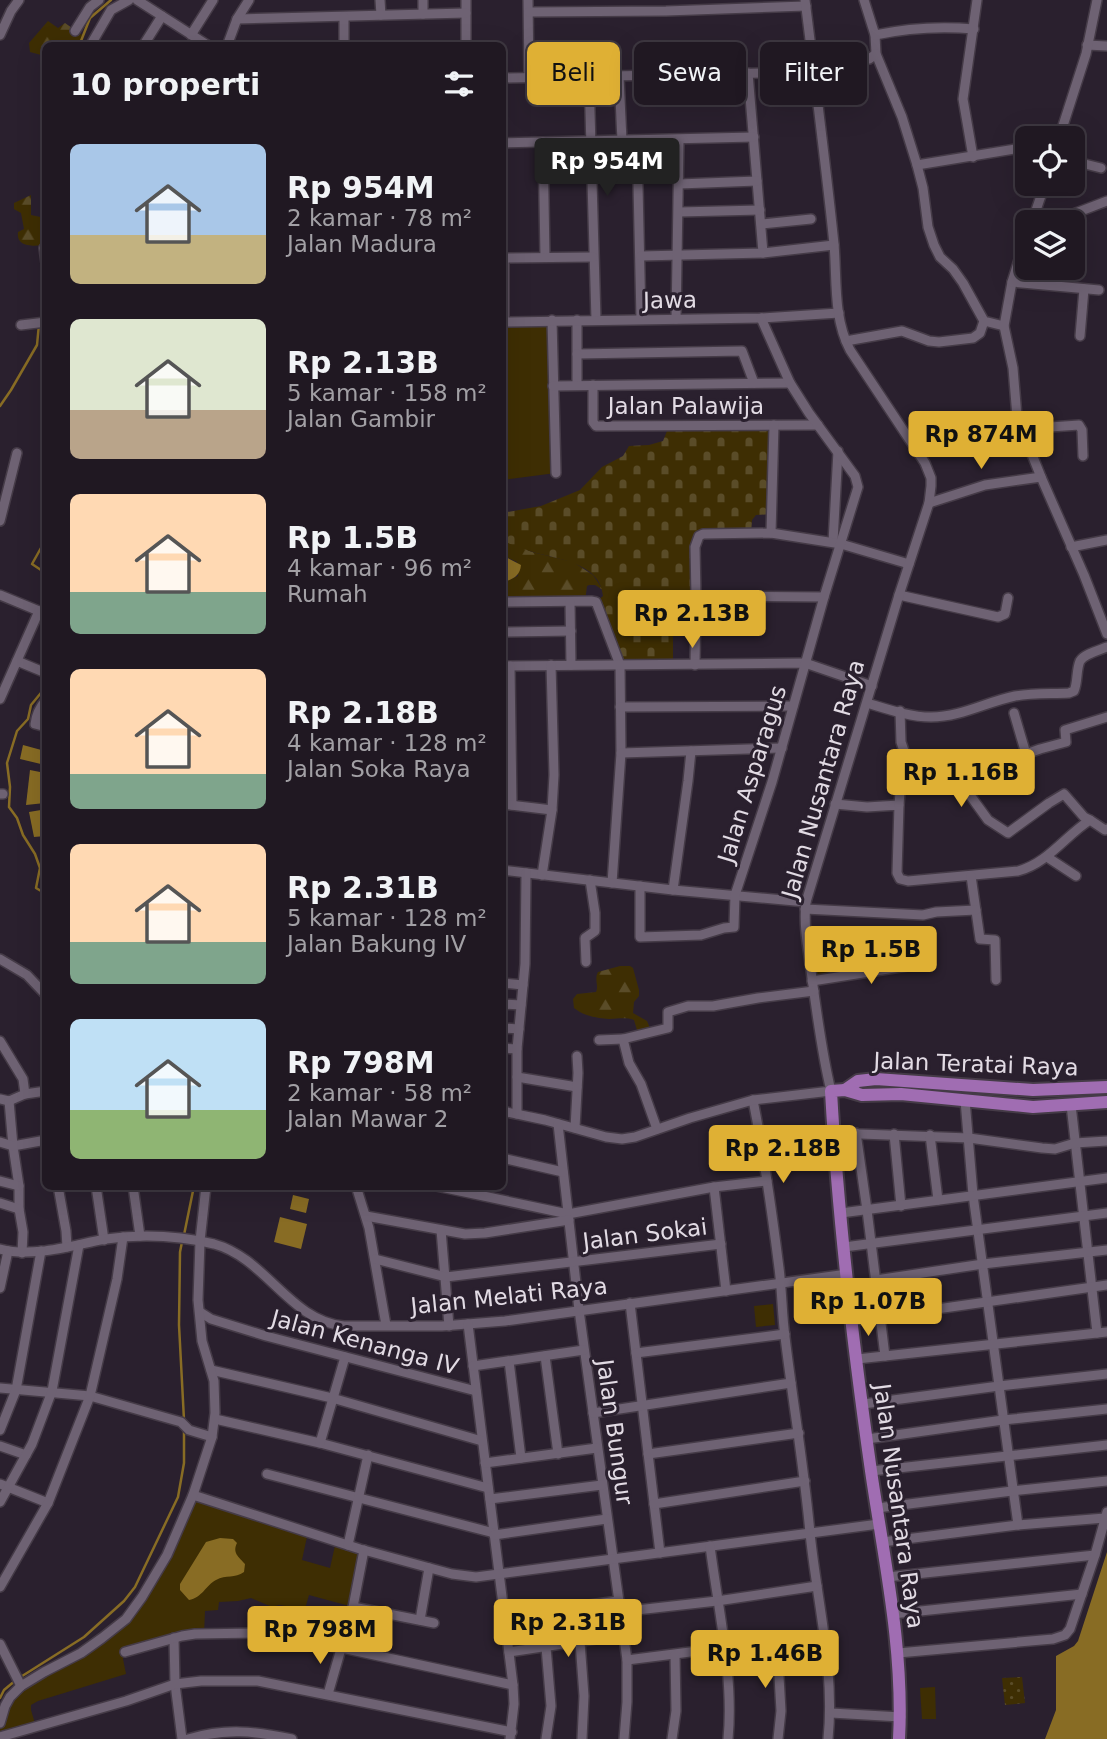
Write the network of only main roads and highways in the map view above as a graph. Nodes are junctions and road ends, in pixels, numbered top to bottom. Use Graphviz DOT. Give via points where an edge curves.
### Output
graph roads {
  1 [pos="1107,1087"];
  2 [pos="845,1090"];
  3 [pos="831,1091"];
  4 [pos="1107,1101"];
  5 [pos="899,1739"];
  1 -- 2 [label="highway, Jalan Teratai Raya" via="1033,1090 876,1079 859,1081"];
  2 -- 3 [label="highway, Jalan Teratai Raya"];
  2 -- 4 [label="highway, Jalan Teratai Raya" via="1033,1107"];
  3 -- 5 [label="highway, Jalan Nusantara Raya" via="852,1321 898,1653"];
}
